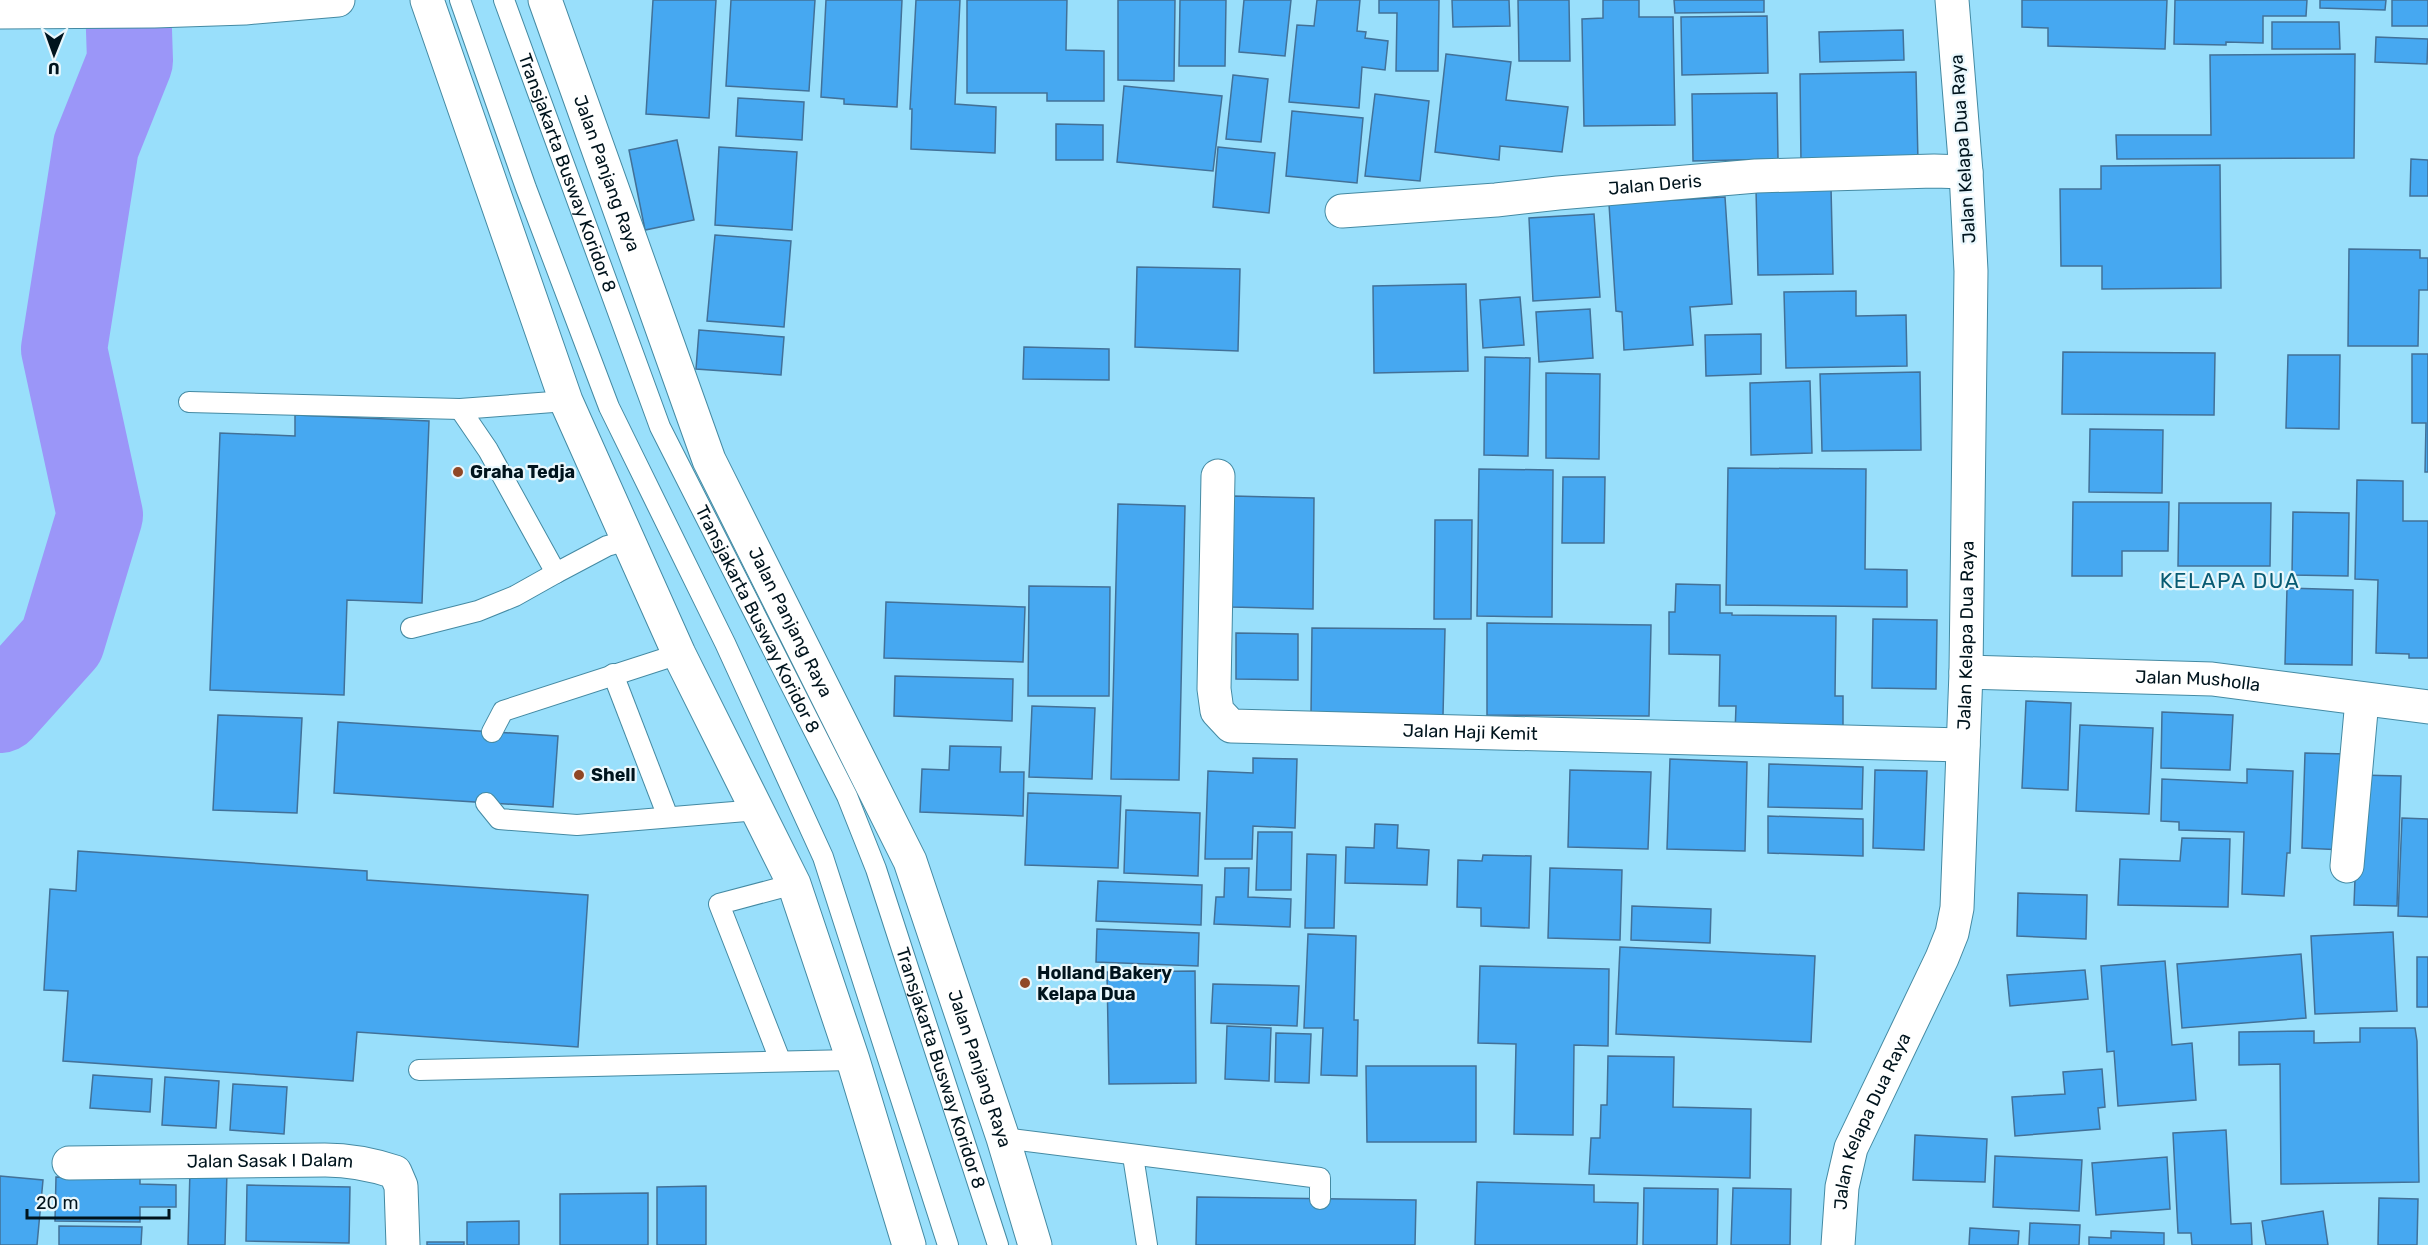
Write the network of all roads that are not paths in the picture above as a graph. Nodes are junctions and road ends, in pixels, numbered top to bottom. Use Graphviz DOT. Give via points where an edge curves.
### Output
graph roads {
  1 [pos="338,0"];
  2 [pos="427,0"];
  3 [pos="460,0"];
  4 [pos="504,0"];
  5 [pos="545,0"];
  6 [pos="1952,0"];
  7 [pos="0,12"];
  8 [pos="1966,172"];
  9 [pos="1342,211"];
  10 [pos="566,401"];
  11 [pos="189,402"];
  12 [pos="460,409"];
  13 [pos="1218,476"];
  14 [pos="628,540"];
  15 [pos="556,573"];
  16 [pos="411,628"];
  17 [pos="679,654"];
  18 [pos="1966,672"];
  19 [pos="613,674"];
  20 [pos="2362,700"];
  21 [pos="2428,707"];
  22 [pos="492,732"];
  23 [pos="1963,745"];
  24 [pos="486,803"];
  25 [pos="758,810"];
  26 [pos="668,818"];
  27 [pos="2347,866"];
  28 [pos="794,884"];
  29 [pos="780,1060"];
  30 [pos="853,1060"];
  31 [pos="419,1070"];
  32 [pos="1003,1138"];
  33 [pos="1133,1156"];
  34 [pos="69,1163"];
  35 [pos="1320,1199"];
  36 [pos="403,1245"];
  37 [pos="909,1245"];
  38 [pos="948,1245"];
  39 [pos="998,1245"];
  40 [pos="1035,1245"];
  41 [pos="1147,1245"];
  42 [pos="1838,1245"];
  1 -- 7 [label="street" via="245,8"];
  2 -- 10 [label="street"];
  3 -- 38 [label="lane, Transjakarta Busway Koridor 8" via="609,407 725,643 822,857"];
  4 -- 39 [label="lane, Transjakarta Busway Koridor 8" via="660,427 847,796 876,869"];
  5 -- 32 [label="street, Jalan Panjang Raya" via="709,460 910,861"];
  6 -- 8 [label="street, Jalan Kelapa Dua Raya"];
  8 -- 9 [label="street, Jalan Deris" via="1756,176"];
  8 -- 18 [label="street, Jalan Kelapa Dua Raya" via="1971,271"];
  10 -- 12 [label="lane"];
  10 -- 14 [label="street"];
  11 -- 12 [label="lane"];
  12 -- 15 [label="lane" via="488,450"];
  13 -- 23 [label="street, Jalan Haji Kemit" via="1214,689 1217,711 1231,726"];
  14 -- 15 [label="lane" via="607,546"];
  14 -- 17 [label="street"];
  15 -- 16 [label="lane" via="478,611"];
  17 -- 19 [label="lane"];
  17 -- 25 [label="street"];
  18 -- 20 [label="street, Jalan Musholla" via="2212,679"];
  18 -- 23 [label="street, Jalan Kelapa Dua Raya"];
  19 -- 22 [label="lane" via="503,711"];
  19 -- 26 [label="lane"];
  20 -- 21 [label="street, Jalan Musholla"];
  20 -- 27 [label="street"];
  23 -- 42 [label="street, Jalan Kelapa Dua Raya" via="1957,908 1952,933 1851,1148 1842,1187"];
  24 -- 26 [label="lane" via="499,819 577,825"];
  25 -- 26 [label="lane"];
  25 -- 28 [label="street"];
  28 -- 29 [label="lane" via="719,904"];
  28 -- 30 [label="street"];
  29 -- 30 [label="lane"];
  29 -- 31 [label="lane"];
  30 -- 37 [label="street"];
  32 -- 33 [label="lane"];
  32 -- 40 [label="street, Jalan Panjang Raya"];
  33 -- 35 [label="lane" via="1320,1178"];
  33 -- 41 [label="lane"];
  34 -- 36 [label="street, Jalan Sasak I Dalam" via="353,1160 395,1172 401,1186"];
}
